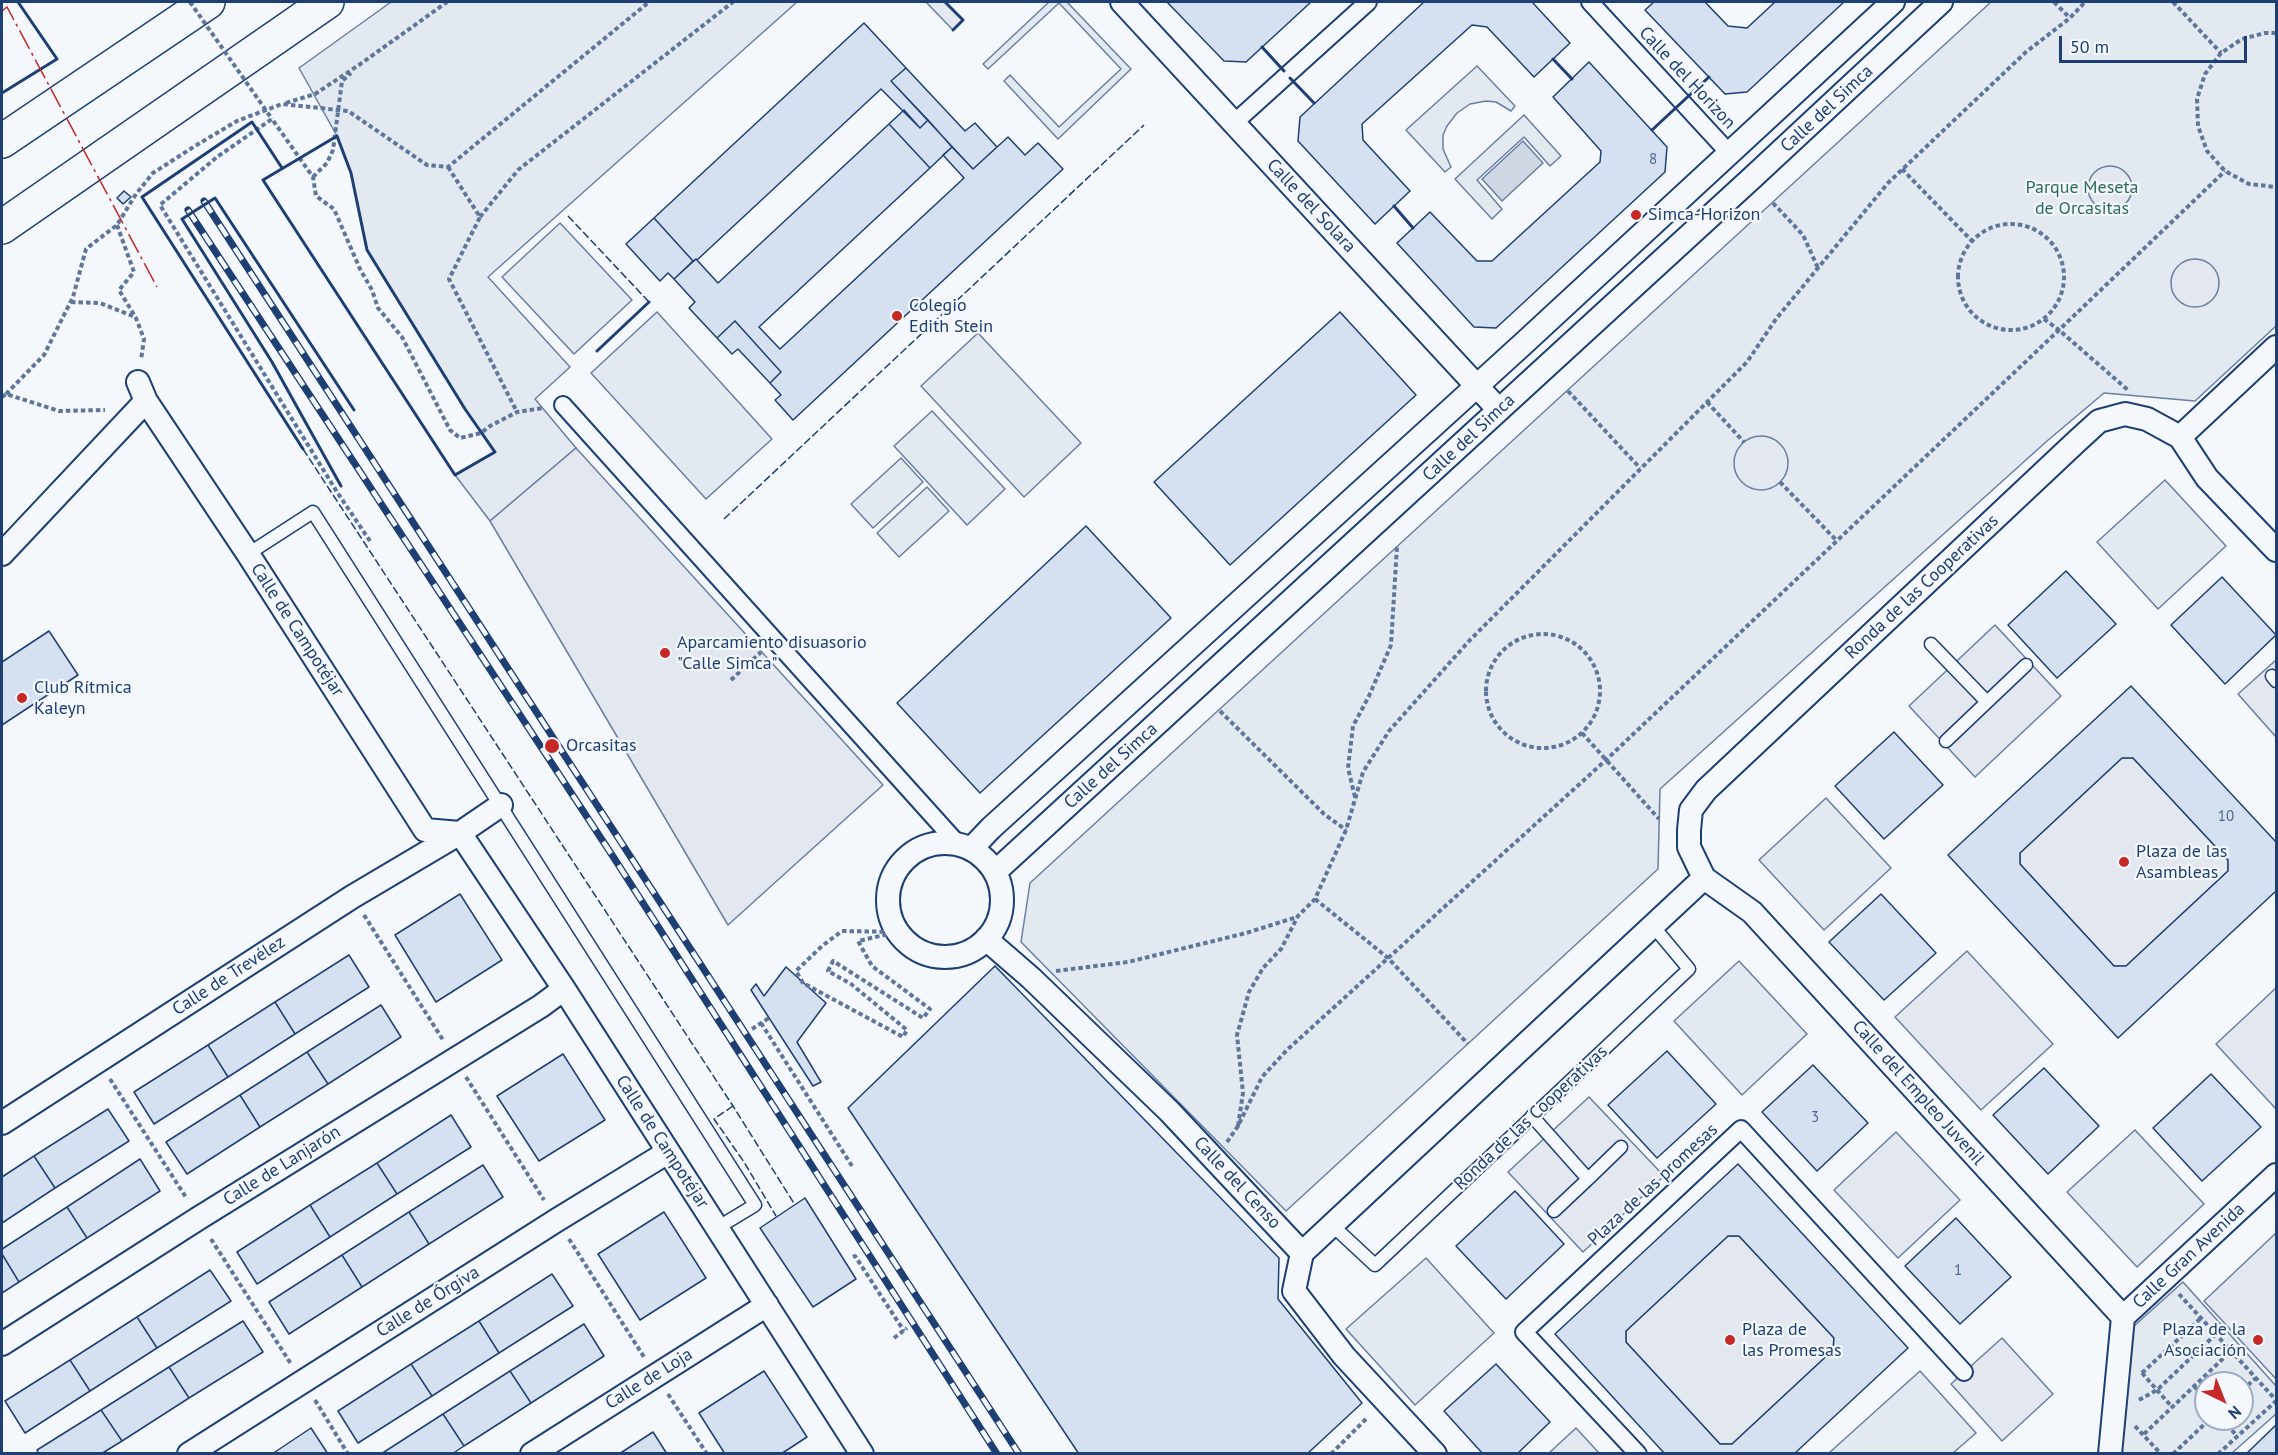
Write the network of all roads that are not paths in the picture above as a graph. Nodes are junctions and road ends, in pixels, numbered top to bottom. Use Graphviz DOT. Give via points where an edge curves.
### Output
graph roads {
  1 [pos="208,2"];
  2 [pos="327,2"];
  3 [pos="1122,2"];
  4 [pos="1368,2"];
  5 [pos="1590,2"];
  6 [pos="1893,2"];
  7 [pos="1941,2"];
  8 [pos="1234,123"];
  9 [pos="2,141"];
  10 [pos="1731,154"];
  11 [pos="2,227"];
  12 [pos="2277,347"];
  13 [pos="1476,386"];
  14 [pos="563,405"];
  15 [pos="1499,410"];
  16 [pos="2180,437"];
  17 [pos="2277,550"];
  18 [pos="2,554"];
  19 [pos="248,554"];
  20 [pos="1931,644"];
  21 [pos="2026,666"];
  22 [pos="1987,702"];
  23 [pos="1946,741"];
  24 [pos="501,805"];
  25 [pos="460,833"];
  26 [pos="965,847"];
  27 [pos="995,872"];
  28 [pos="1704,878"];
  29 [pos="1653,926"];
  30 [pos="987,939"];
  31 [pos="564,989"];
  32 [pos="1532,1116"];
  33 [pos="2,1123"];
  34 [pos="1621,1147"];
  35 [pos="668,1152"];
  36 [pos="2277,1175"];
  37 [pos="1587,1179"];
  38 [pos="1554,1210"];
  39 [pos="1332,1225"];
  40 [pos="717,1228"];
  41 [pos="1302,1253"];
  42 [pos="767,1305"];
  43 [pos="2123,1317"];
  44 [pos="2,1344"];
  45 [pos="1965,1372"];
  46 [pos="189,1454"];
  47 [pos="532,1454"];
  48 [pos="862,1454"];
  49 [pos="1435,1454"];
  50 [pos="1638,1454"];
  51 [pos="2110,1454"];
  1 -- 9 [label="highway"];
  2 -- 11 [label="highway"];
  3 -- 8 [label="street, Calle del Solara"];
  4 -- 8 [label="street"];
  5 -- 10 [label="street, Calle del Horizon"];
  6 -- 10 [label="street, Calle del Simca"];
  7 -- 15 [label="street, Calle del Simca"];
  8 -- 13 [label="street, Calle del Solara"];
  10 -- 13 [label="street, Calle del Simca"];
  12 -- 16 [label="street"];
  13 -- 15 [label="street, Calle del Solara"];
  13 -- 26 [label="street, Calle del Simca" via="991,828"];
  14 -- 26 [label="street"];
  15 -- 27 [label="street, Calle del Simca"];
  16 -- 17 [label="street" via="2207,478"];
  16 -- 28 [label="street, Ronda de las Cooperativas" via="2147,419 2125,414 2099,421 2076,442 1706,790 1691,810 1689,830 1689,848"];
  18 -- 19 [label="street, Calle de Campotéjar" via="142,392"];
  19 -- 24 [label="lane" via="313,512"];
  19 -- 25 [label="street, Calle de Campotéjar" via="425,831"];
  20 -- 22 [label="lane"];
  21 -- 22 [label="lane"];
  22 -- 23 [label="lane"];
  24 -- 25 [label="street"];
  24 -- 40 [label="lane" via="755,1205"];
  25 -- 31 [label="street, Calle de Campotéjar"];
  25 -- 33 [label="street, Calle de Trevélez" via="352,897"];
  26 -- 27 [label="street" via="985,859"];
  26 -- 30 [label="street" via="942,843 911,854 899,865 889,887 889,911 898,933 912,947 930,955 951,957 970,952"];
  27 -- 30 [label="street" via="1002,895 999,919"];
  28 -- 29 [label="street"];
  28 -- 43 [label="street, Calle del Empleo Juvenil" via="1752,912"];
  29 -- 32 [label="lane, Ronda de las Cooperativas" via="1689,969"];
  29 -- 39 [label="street"];
  30 -- 41 [label="street, Calle del Censo" via="1170,1112"];
  31 -- 35 [label="street, Calle de Campotéjar"];
  31 -- 44 [label="street, Calle de Lanjarón"];
  32 -- 37 [label="lane"];
  32 -- 39 [label="lane, Ronda de las Cooperativas" via="1375,1265"];
  34 -- 37 [label="lane"];
  35 -- 40 [label="street, Calle de Campotéjar"];
  35 -- 46 [label="street, Calle de Órgiva"];
  36 -- 43 [label="street, Calle Gran Avenida"];
  37 -- 38 [label="lane"];
  39 -- 41 [label="street"];
  40 -- 42 [label="street, Calle de Campotéjar"];
  41 -- 49 [label="street" via="1294,1291 1344,1356"];
  42 -- 47 [label="street, Calle de Loja"];
  42 -- 48 [label="street, Calle de Campotéjar"];
  43 -- 51 [label="street, Calle Gran Avenida"];
  45 -- 50 [label="street, Plaza de las promesas" via="1741,1129 1524,1332"];
}
